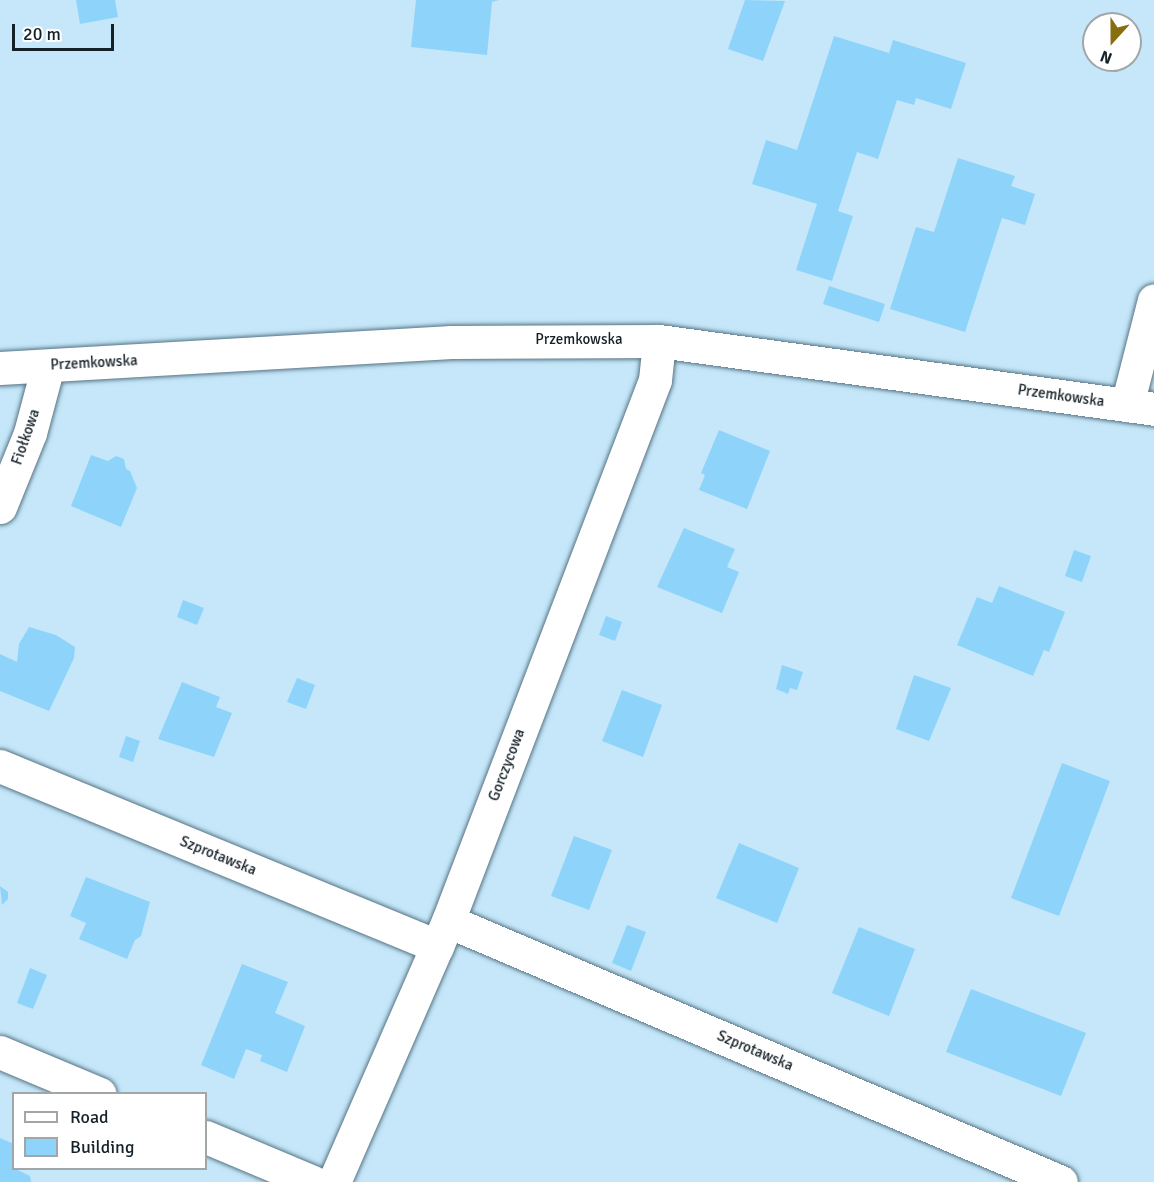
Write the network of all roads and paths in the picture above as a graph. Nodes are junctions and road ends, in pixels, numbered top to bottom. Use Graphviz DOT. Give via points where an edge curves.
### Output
graph roads {
  1 [pos="1154,300"];
  2 [pos="659,341"];
  3 [pos="48,366"];
  4 [pos="0,368"];
  5 [pos="1141,407"];
  6 [pos="0,507"];
  7 [pos="0,766"];
  8 [pos="442,934"];
  9 [pos="0,1052"];
  10 [pos="95,1092"];
  11 [pos="207,1137"];
  12 [pos="313,1182"];
  13 [pos="334,1182"];
  14 [pos="1061,1182"];
  1 -- 5 [label="street"];
  2 -- 3 [label="street, Przemkowska" via="451,342"];
  2 -- 5 [label="street, Przemkowska"];
  2 -- 8 [label="street, Gorczycowa" via="655,380"];
  3 -- 4 [label="street, Przemkowska"];
  3 -- 6 [label="street, Fiołkowa" via="30,433"];
  7 -- 8 [label="street, Szprotawska"];
  8 -- 13 [label="street, Gorczycowa"];
  8 -- 14 [label="street, Szprotawska"];
  9 -- 10 [label="street"];
  11 -- 12 [label="street"];
}
